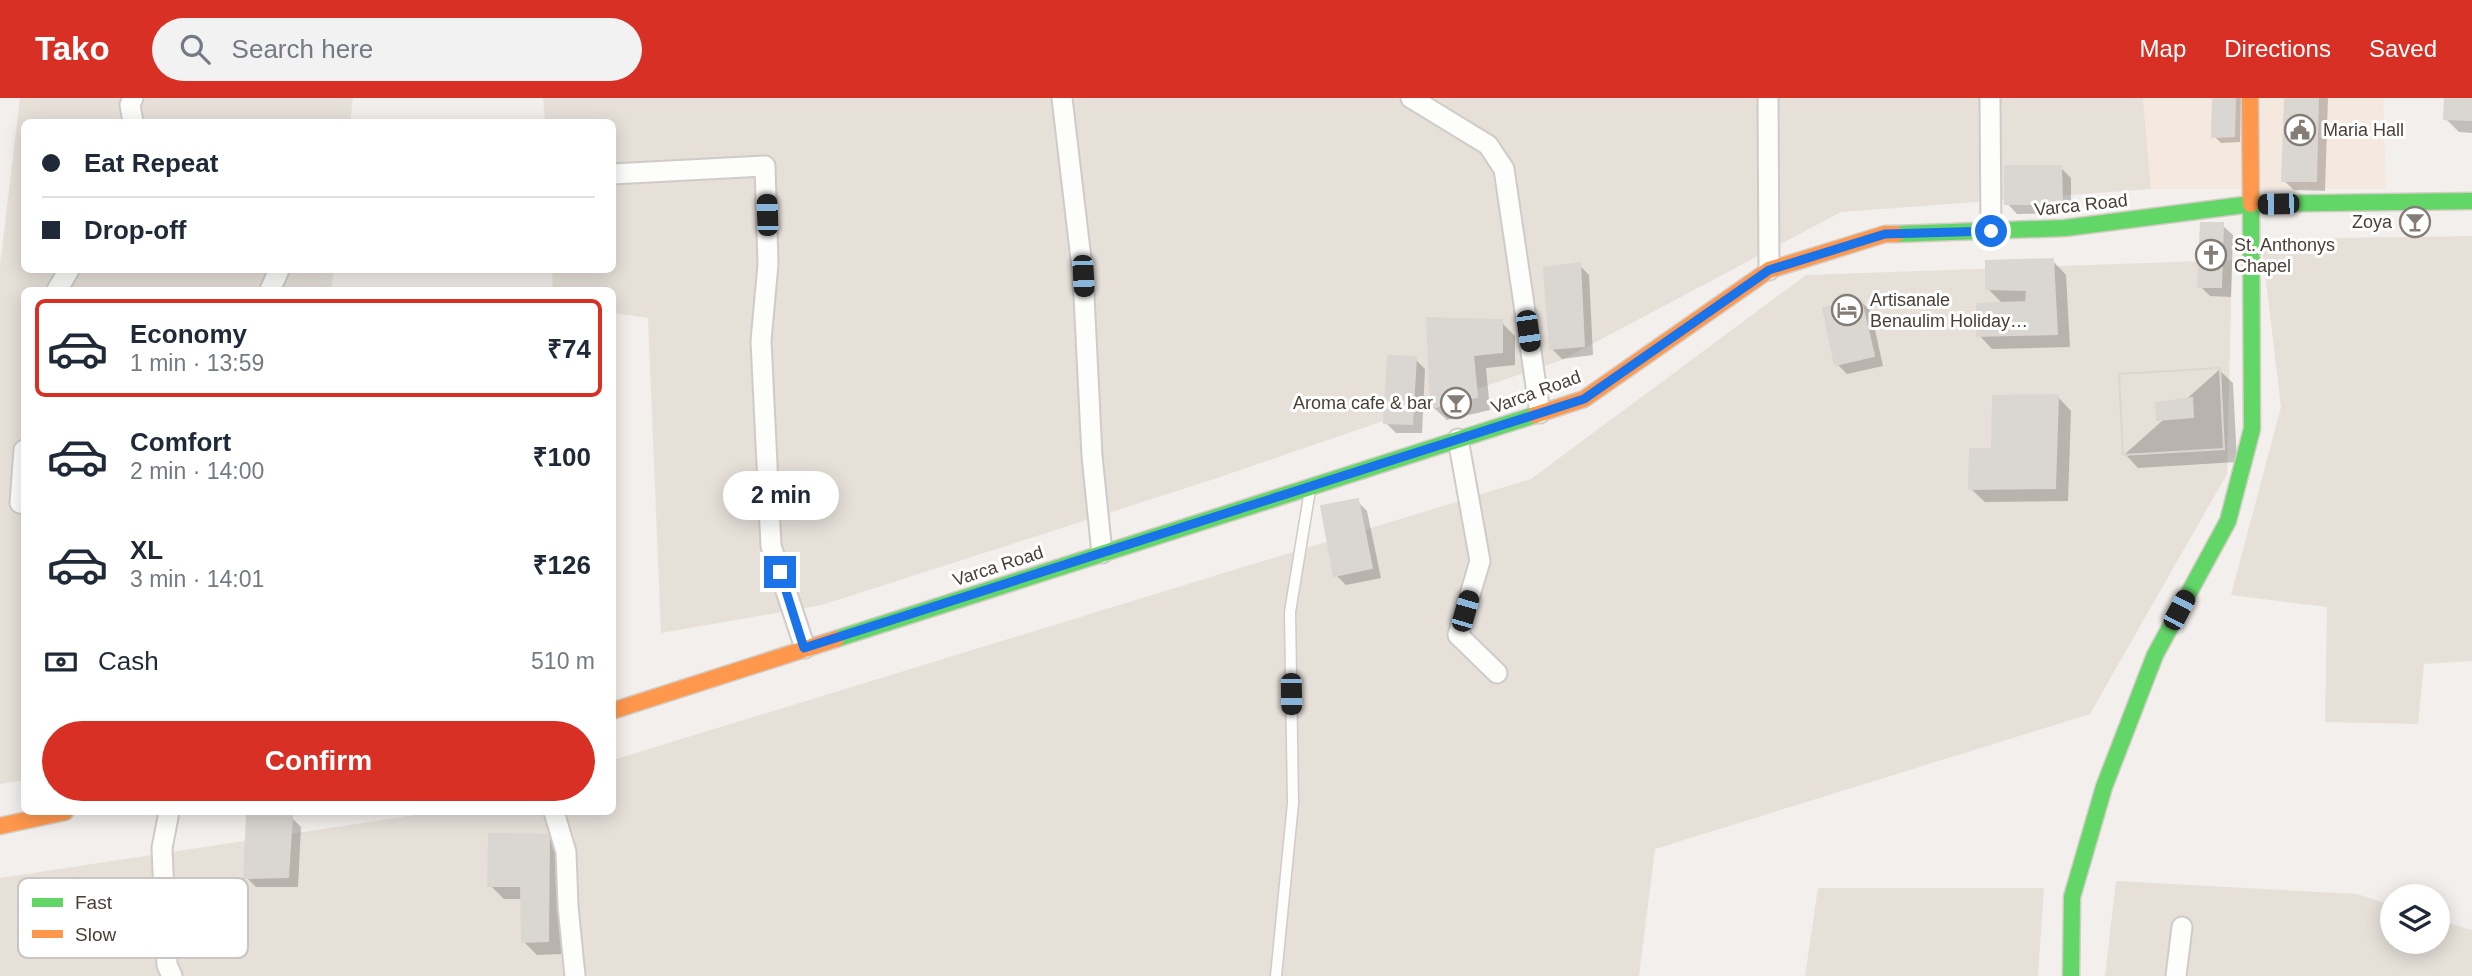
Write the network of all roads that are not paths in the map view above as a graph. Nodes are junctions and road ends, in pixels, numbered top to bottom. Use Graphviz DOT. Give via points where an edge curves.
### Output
graph roads {
  1 [pos="133,98"];
  2 [pos="1062,98"];
  3 [pos="1411,98"];
  4 [pos="1768,98"];
  5 [pos="1990,98"];
  6 [pos="2250,98"];
  7 [pos="133,119"];
  8 [pos="616,174"];
  9 [pos="2472,201"];
  10 [pos="2251,204"];
  11 [pos="1991,231"];
  12 [pos="1769,270"];
  13 [pos="1540,413"];
  14 [pos="1458,439"];
  15 [pos="1310,486"];
  16 [pos="1102,553"];
  17 [pos="804,648"];
  18 [pos="1497,673"];
  19 [pos="616,710"];
  20 [pos="51,815"];
  21 [pos="168,815"];
  22 [pos="555,815"];
  23 [pos="0,826"];
  24 [pos="163,878"];
  25 [pos="2182,927"];
  26 [pos="167,958"];
  27 [pos="172,976"];
  28 [pos="575,976"];
  29 [pos="1276,976"];
  30 [pos="2071,976"];
  31 [pos="2176,976"];
  1 -- 7 [label="street"];
  2 -- 16 [label="street" via="1083,276"];
  3 -- 13 [label="street" via="1488,145 1504,169"];
  4 -- 12 [label="street"];
  5 -- 11 [label="street"];
  6 -- 10 [label="main road"];
  8 -- 17 [label="street" via="765,166 768,264 761,341 771,546"];
  9 -- 10 [label="main road, Varca Road"];
  10 -- 11 [label="main road, Varca Road" via="2065,228"];
  10 -- 30 [label="main road" via="2252,429 2228,521 2155,655 2104,787 2072,897"];
  11 -- 12 [label="main road, Varca Road" via="1885,234"];
  12 -- 13 [label="main road, Varca Road" via="1584,399"];
  13 -- 14 [label="main road, Varca Road"];
  14 -- 15 [label="main road, Varca Road"];
  14 -- 18 [label="street" via="1480,561 1458,635"];
  15 -- 16 [label="main road, Varca Road"];
  15 -- 29 [label="lane" via="1290,612 1293,803"];
  16 -- 17 [label="main road, Varca Road"];
  17 -- 19 [label="main road, Varca Road"];
  20 -- 23 [label="main road"];
  21 -- 24 [label="street" via="162,848"];
  22 -- 28 [label="street" via="566,852"];
  25 -- 31 [label="street"];
  26 -- 27 [label="street"];
}
